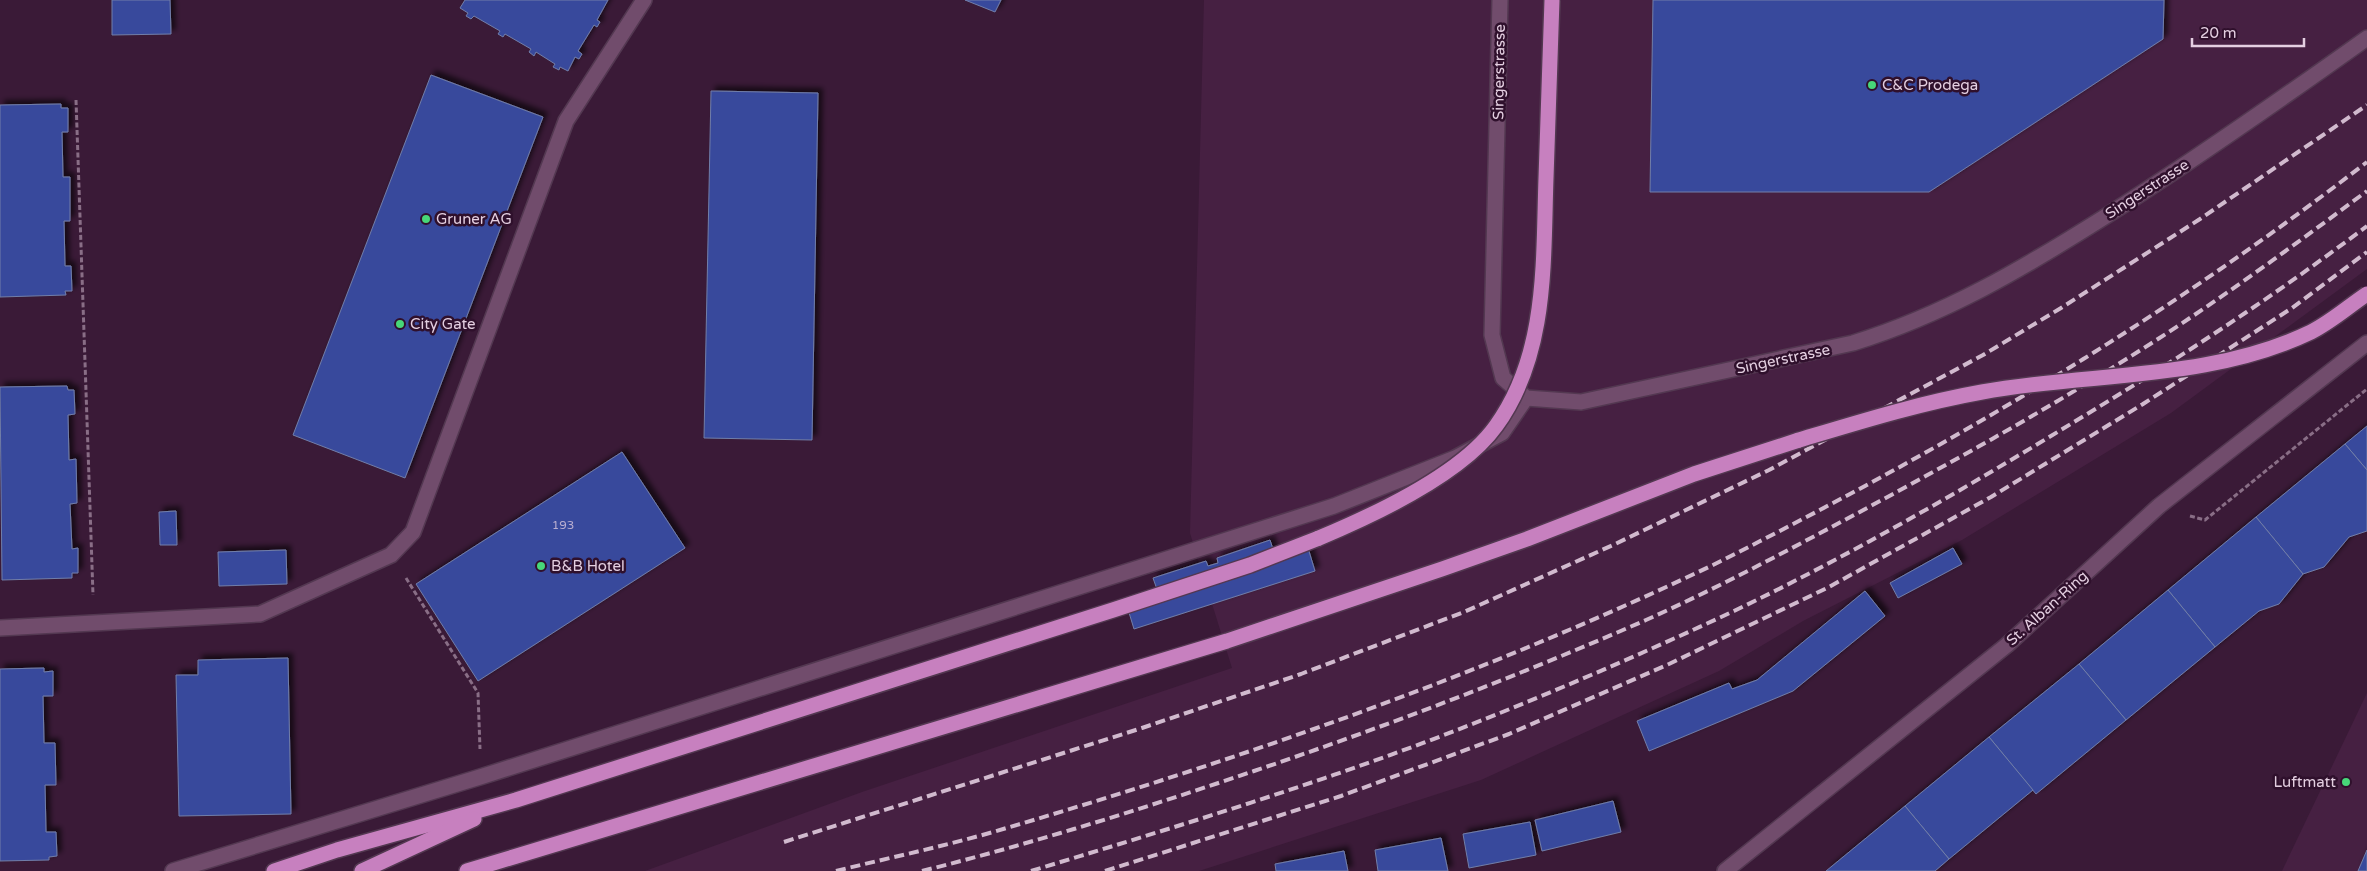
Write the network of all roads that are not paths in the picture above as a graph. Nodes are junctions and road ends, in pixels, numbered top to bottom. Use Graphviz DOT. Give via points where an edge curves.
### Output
graph roads {
  1 [pos="644,0"];
  2 [pos="1500,0"];
  3 [pos="1552,0"];
  4 [pos="2367,38"];
  5 [pos="2367,294"];
  6 [pos="2367,343"];
  7 [pos="1526,398"];
  8 [pos="0,628"];
  9 [pos="516,800"];
  10 [pos="173,871"];
  11 [pos="274,871"];
  12 [pos="362,871"];
  13 [pos="467,871"];
  14 [pos="1725,871"];
  1 -- 8 [label="street" via="566,121 413,532 391,555 260,614"];
  2 -- 7 [label="street, Singerstrasse" via="1492,335 1503,378"];
  3 -- 9 [label="highway, bridge" via="1542,276 1533,344 1526,372 1512,402 1496,427 1472,453 1375,514 1250,565"];
  4 -- 7 [label="street, Singerstrasse" via="2161,182 2039,258 1897,330 1853,343 1581,402"];
  5 -- 13 [label="highway, bridge" via="2313,331 2258,352 2179,369 1982,392 1897,411 1799,440 1694,474 1510,545 1227,641"];
  6 -- 14 [label="street, St. Alban-Ring" via="2159,506 2006,645"];
  7 -- 10 [label="street" via="1502,433 1455,458 1334,506"];
  9 -- 11 [label="highway"];
  9 -- 12 [label="highway"];
}
